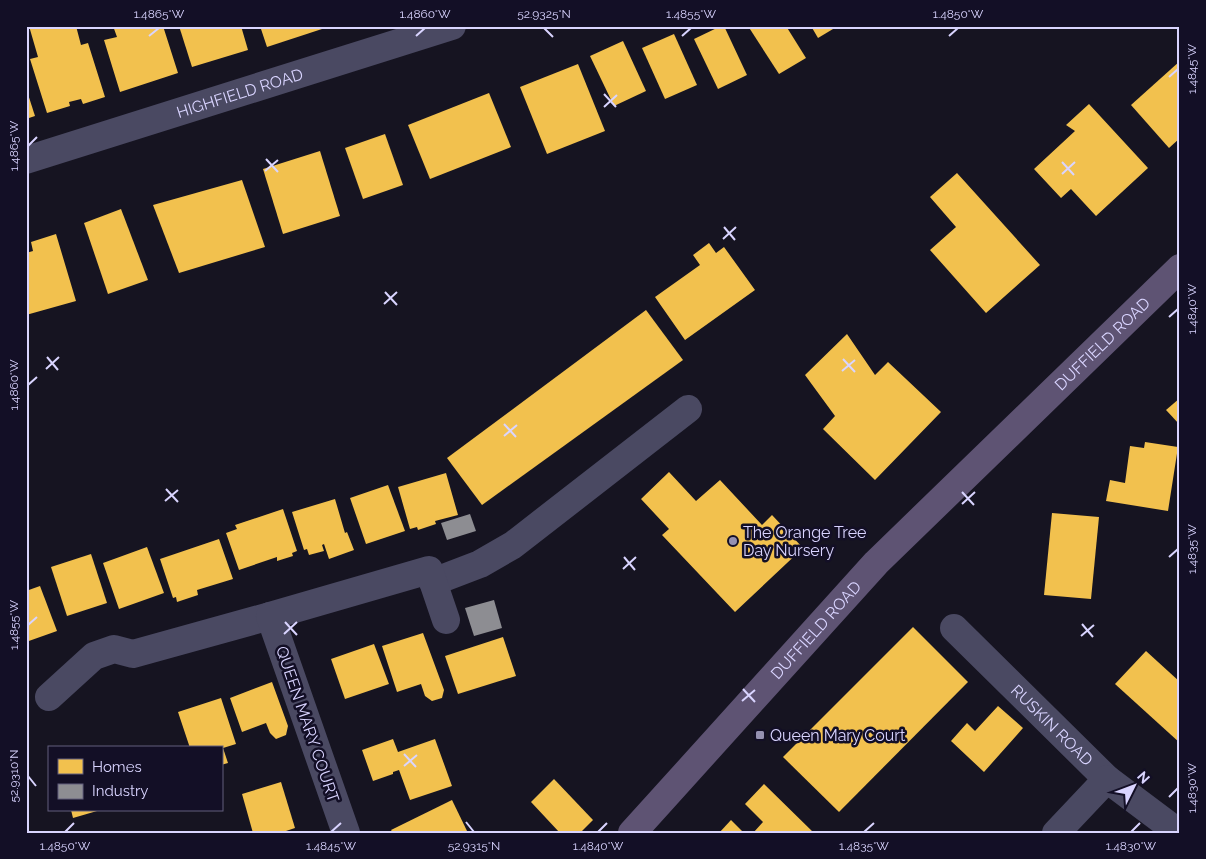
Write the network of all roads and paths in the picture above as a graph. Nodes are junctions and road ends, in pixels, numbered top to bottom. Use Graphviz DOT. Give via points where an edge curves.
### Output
graph roads {
  1 [pos="452,26"];
  2 [pos="26,160"];
  3 [pos="1180,268"];
  4 [pos="688,409"];
  5 [pos="433,582"];
  6 [pos="270,616"];
  7 [pos="446,620"];
  8 [pos="954,628"];
  9 [pos="49,698"];
  10 [pos="1107,779"];
  11 [pos="1178,828"];
  12 [pos="346,833"];
  13 [pos="632,833"];
  14 [pos="1056,833"];
  1 -- 2 [label="street, HIGHFIELD ROAD"];
  3 -- 13 [label="main road, DUFFIELD ROAD" via="876,563"];
  4 -- 5 [label="street" via="513,545 480,564"];
  5 -- 6 [label="street" via="429,570"];
  5 -- 7 [label="street"];
  6 -- 9 [label="street" via="133,654 114,649 94,656"];
  6 -- 12 [label="street, QUEEN MARY COURT"];
  8 -- 10 [label="street, RUSKIN ROAD"];
  10 -- 11 [label="street, RUSKIN ROAD"];
  10 -- 14 [label="street"];
}
